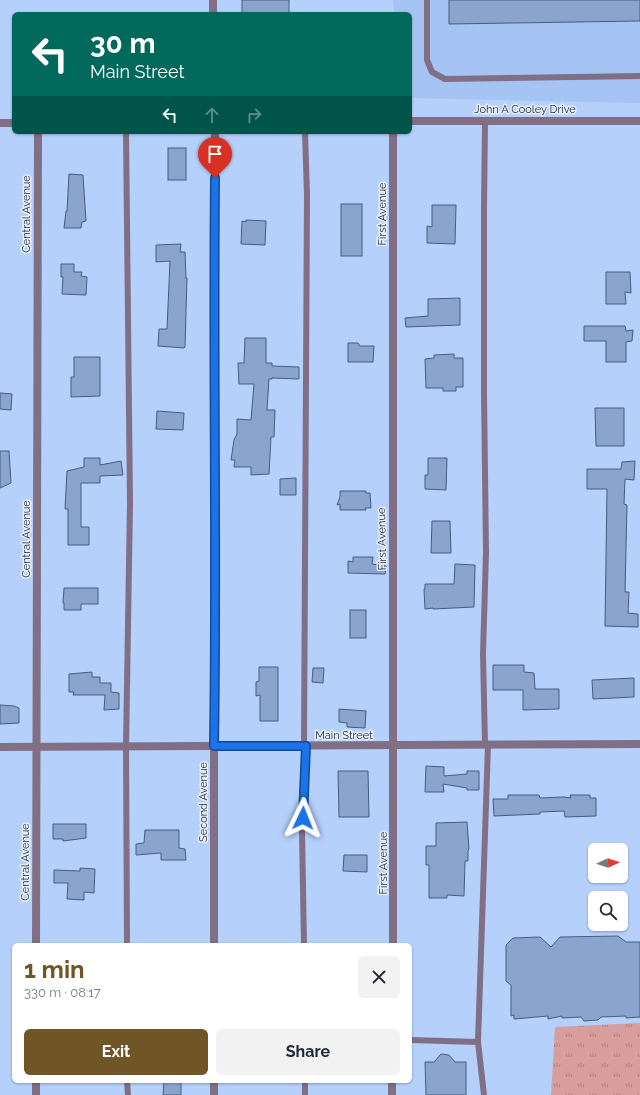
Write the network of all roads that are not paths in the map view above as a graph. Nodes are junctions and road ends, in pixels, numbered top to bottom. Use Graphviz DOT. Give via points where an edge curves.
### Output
graph roads {
  1 [pos="213,0"];
  2 [pos="427,0"];
  3 [pos="213,12"];
  4 [pos="640,76"];
  5 [pos="412,121"];
  6 [pos="484,121"];
  7 [pos="640,121"];
  8 [pos="0,123"];
  9 [pos="12,123"];
  10 [pos="38,134"];
  11 [pos="126,134"];
  12 [pos="215,134"];
  13 [pos="305,134"];
  14 [pos="393,134"];
  15 [pos="640,744"];
  16 [pos="487,745"];
  17 [pos="214,746"];
  18 [pos="305,746"];
  19 [pos="393,746"];
  20 [pos="0,747"];
  21 [pos="36,747"];
  22 [pos="126,747"];
  23 [pos="36,943"];
  24 [pos="127,943"];
  25 [pos="214,943"];
  26 [pos="304,943"];
  27 [pos="393,943"];
  28 [pos="412,1040"];
  29 [pos="478,1042"];
  30 [pos="36,1083"];
  31 [pos="127,1083"];
  32 [pos="214,1083"];
  33 [pos="305,1083"];
  34 [pos="392,1083"];
  35 [pos="36,1095"];
  36 [pos="128,1095"];
  37 [pos="214,1095"];
  38 [pos="306,1095"];
  39 [pos="392,1095"];
  40 [pos="484,1095"];
  1 -- 3 [label="street"];
  2 -- 4 [label="lane" via="428,60 432,72 445,79"];
  5 -- 6 [label="street, John A Cooley Drive"];
  6 -- 7 [label="street, John A Cooley Drive"];
  6 -- 16 [label="lane" via="484,654"];
  8 -- 9 [label="street"];
  10 -- 21 [label="street, Central Avenue"];
  11 -- 22 [label="lane" via="130,503"];
  12 -- 17 [label="street, Second Avenue"];
  13 -- 18 [label="lane"];
  14 -- 19 [label="street, First Avenue"];
  15 -- 16 [label="street, Main Street"];
  16 -- 19 [label="street, Main Street"];
  16 -- 29 [label="lane"];
  17 -- 18 [label="street, Main Street"];
  17 -- 22 [label="street, Main Street"];
  17 -- 25 [label="street, Second Avenue"];
  18 -- 19 [label="street, Main Street"];
  18 -- 26 [label="lane" via="302,832"];
  19 -- 27 [label="street, First Avenue"];
  20 -- 21 [label="street, Main Street"];
  21 -- 22 [label="street, Main Street"];
  21 -- 23 [label="street, Central Avenue"];
  22 -- 24 [label="lane"];
  28 -- 29 [label="lane"];
  29 -- 40 [label="lane"];
  30 -- 35 [label="street"];
  31 -- 36 [label="lane"];
  32 -- 37 [label="street"];
  33 -- 38 [label="lane"];
  34 -- 39 [label="street"];
}
